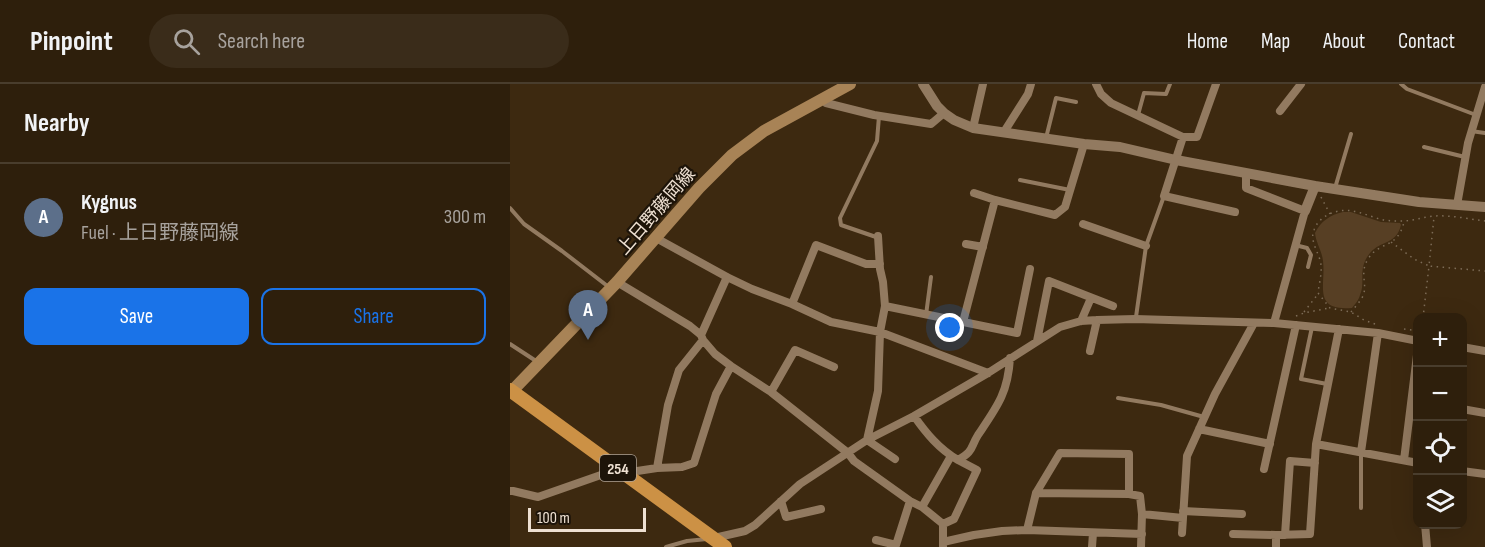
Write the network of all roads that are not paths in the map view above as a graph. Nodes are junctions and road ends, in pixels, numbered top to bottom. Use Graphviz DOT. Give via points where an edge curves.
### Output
graph roads {
  1 [pos="850,84"];
  2 [pos="982,84"];
  3 [pos="1030,84"];
  4 [pos="1096,84"];
  5 [pos="1170,84"];
  6 [pos="1216,84"];
  7 [pos="1301,84"];
  8 [pos="1401,84"];
  9 [pos="927,85"];
  10 [pos="1485,87"];
  11 [pos="823,99"];
  12 [pos="1076,102"];
  13 [pos="1280,111"];
  14 [pos="944,113"];
  15 [pos="1476,115"];
  16 [pos="879,116"];
  17 [pos="1138,116"];
  18 [pos="974,128"];
  19 [pos="1472,130"];
  20 [pos="1004,132"];
  21 [pos="1485,133"];
  22 [pos="1351,134"];
  23 [pos="1183,137"];
  24 [pos="1046,139"];
  25 [pos="1084,144"];
  26 [pos="1424,147"];
  27 [pos="1466,157"];
  28 [pos="1176,160"];
  29 [pos="1246,173"];
  30 [pos="1020,180"];
  31 [pos="1315,186"];
  32 [pos="1335,188"];
  33 [pos="1070,190"];
  34 [pos="974,193"];
  35 [pos="1164,196"];
  36 [pos="995,200"];
  37 [pos="1457,205"];
  38 [pos="1485,207"];
  39 [pos="510,208"];
  40 [pos="1305,211"];
  41 [pos="1235,212"];
  42 [pos="1083,224"];
  43 [pos="878,237"];
  44 [pos="656,238"];
  45 [pos="966,244"];
  46 [pos="1295,245"];
  47 [pos="1146,246"];
  48 [pos="983,247"];
  49 [pos="880,264"];
  50 [pos="1308,267"];
  51 [pos="1030,270"];
  52 [pos="727,277"];
  53 [pos="931,277"];
  54 [pos="614,285"];
  55 [pos="1091,298"];
  56 [pos="792,304"];
  57 [pos="885,306"];
  58 [pos="1113,306"];
  59 [pos="926,315"];
  60 [pos="1097,320"];
  61 [pos="1136,320"];
  62 [pos="1081,321"];
  63 [pos="1295,321"];
  64 [pos="963,322"];
  65 [pos="1254,323"];
  66 [pos="1274,323"];
  67 [pos="1312,326"];
  68 [pos="1339,329"];
  69 [pos="1379,330"];
  70 [pos="880,332"];
  71 [pos="702,337"];
  72 [pos="1413,340"];
  73 [pos="1037,341"];
  74 [pos="510,344"];
  75 [pos="1467,350"];
  76 [pos="1090,351"];
  77 [pos="1485,351"];
  78 [pos="1010,358"];
  79 [pos="539,363"];
  80 [pos="731,366"];
  81 [pos="834,367"];
  82 [pos="1416,367"];
  83 [pos="988,373"];
  84 [pos="1328,384"];
  85 [pos="511,392"];
  86 [pos="771,392"];
  87 [pos="1118,398"];
  88 [pos="1467,410"];
  89 [pos="1485,412"];
  90 [pos="914,416"];
  91 [pos="1204,417"];
  92 [pos="1199,429"];
  93 [pos="867,440"];
  94 [pos="1270,444"];
  95 [pos="1316,444"];
  96 [pos="1361,452"];
  97 [pos="849,453"];
  98 [pos="955,458"];
  99 [pos="895,459"];
  100 [pos="1404,460"];
  101 [pos="1413,462"];
  102 [pos="1315,463"];
  103 [pos="657,468"];
  104 [pos="1264,470"];
  105 [pos="621,471"];
  106 [pos="1467,472"];
  107 [pos="1485,474"];
  108 [pos="510,491"];
  109 [pos="1036,493"];
  110 [pos="1129,494"];
  111 [pos="781,501"];
  112 [pos="910,501"];
  113 [pos="921,507"];
  114 [pos="821,508"];
  115 [pos="1361,508"];
  116 [pos="1142,514"];
  117 [pos="1183,514"];
  118 [pos="1242,514"];
  119 [pos="943,524"];
  120 [pos="1426,529"];
  121 [pos="1027,530"];
  122 [pos="1093,533"];
  123 [pos="1182,533"];
  124 [pos="1142,534"];
  125 [pos="1233,534"];
  126 [pos="1280,535"];
  127 [pos="714,538"];
  128 [pos="876,540"];
  129 [pos="943,545"];
  130 [pos="666,547"];
  131 [pos="725,547"];
  132 [pos="1092,547"];
  133 [pos="1141,547"];
  134 [pos="1276,547"];
  135 [pos="1429,547"];
  1 -- 11 [label="main road, 上日野藤岡線"];
  2 -- 18 [label="street"];
  3 -- 20 [label="street" via="1028,94"];
  4 -- 17 [label="street" via="1111,103"];
  5 -- 17 [label="lane" via="1166,94 1144,93"];
  6 -- 23 [label="street" via="1197,136"];
  7 -- 13 [label="street"];
  8 -- 15 [label="lane"];
  9 -- 14 [label="street"];
  10 -- 15 [label="street"];
  11 -- 16 [label="street"];
  11 -- 44 [label="main road, 上日野藤岡線" via="732,155"];
  12 -- 24 [label="lane" via="1056,98"];
  14 -- 16 [label="street" via="932,124"];
  14 -- 18 [label="street"];
  15 -- 19 [label="street"];
  16 -- 43 [label="lane" via="877,141 840,218 841,225"];
  17 -- 23 [label="street"];
  18 -- 20 [label="street"];
  19 -- 21 [label="lane"];
  19 -- 27 [label="street"];
  20 -- 24 [label="street"];
  22 -- 32 [label="lane"];
  23 -- 28 [label="street"];
  24 -- 25 [label="street"];
  25 -- 28 [label="street" via="1120,147"];
  25 -- 33 [label="street"];
  26 -- 27 [label="lane"];
  27 -- 37 [label="street"];
  28 -- 29 [label="street"];
  28 -- 35 [label="street"];
  29 -- 31 [label="street"];
  29 -- 40 [label="street" via="1246,188"];
  30 -- 33 [label="lane"];
  31 -- 32 [label="street"];
  31 -- 40 [label="street"];
  32 -- 37 [label="street"];
  33 -- 36 [label="street" via="1065,207 1055,215"];
  34 -- 36 [label="street"];
  35 -- 41 [label="street"];
  35 -- 47 [label="lane"];
  36 -- 48 [label="street"];
  37 -- 38 [label="street"];
  39 -- 54 [label="lane" via="524,224"];
  40 -- 46 [label="street"];
  42 -- 47 [label="street"];
  43 -- 49 [label="street"];
  44 -- 52 [label="street"];
  44 -- 54 [label="main road, 上日野藤岡線"];
  45 -- 48 [label="street"];
  46 -- 50 [label="lane" via="1307,248 1311,255"];
  46 -- 66 [label="street"];
  47 -- 61 [label="lane"];
  48 -- 64 [label="street"];
  49 -- 56 [label="street" via="866,264 816,245"];
  49 -- 57 [label="street"];
  51 -- 64 [label="street" via="1017,333"];
  52 -- 56 [label="street"];
  52 -- 71 [label="street"];
  53 -- 59 [label="lane"];
  54 -- 71 [label="street" via="672,314"];
  54 -- 79 [label="main road, 上日野藤岡線"];
  55 -- 58 [label="street"];
  55 -- 62 [label="street"];
  55 -- 73 [label="street" via="1049,281"];
  56 -- 70 [label="street" via="831,322"];
  57 -- 59 [label="street"];
  57 -- 70 [label="street"];
  59 -- 64 [label="street"];
  60 -- 61 [label="street"];
  60 -- 62 [label="street"];
  60 -- 76 [label="street"];
  61 -- 65 [label="street"];
  62 -- 73 [label="street" via="1060,327"];
  63 -- 66 [label="street"];
  63 -- 67 [label="street"];
  63 -- 94 [label="street"];
  65 -- 66 [label="street"];
  65 -- 91 [label="street"];
  67 -- 68 [label="street"];
  67 -- 84 [label="lane" via="1301,379"];
  68 -- 69 [label="street"];
  68 -- 84 [label="street"];
  69 -- 72 [label="street"];
  69 -- 96 [label="street"];
  70 -- 83 [label="street"];
  70 -- 93 [label="street" via="878,391"];
  71 -- 80 [label="street"];
  71 -- 103 [label="street" via="679,370 668,405"];
  73 -- 78 [label="street"];
  74 -- 79 [label="lane"];
  75 -- 77 [label="street"];
  78 -- 83 [label="street"];
  78 -- 98 [label="street" via="1004,394 996,410 971,451"];
  79 -- 85 [label="main road, 上日野藤岡線"];
  80 -- 86 [label="street"];
  80 -- 103 [label="street" via="716,394 694,463"];
  81 -- 86 [label="street" via="795,350"];
  82 -- 100 [label="street"];
  83 -- 90 [label="street"];
  84 -- 95 [label="street"];
  85 -- 105 [label="highway, 254"];
  86 -- 97 [label="street"];
  87 -- 91 [label="lane"];
  88 -- 89 [label="street"];
  90 -- 93 [label="street"];
  90 -- 98 [label="street" via="928,436"];
  91 -- 92 [label="street"];
  92 -- 94 [label="street"];
  92 -- 117 [label="street" via="1187,456"];
  93 -- 97 [label="street"];
  93 -- 99 [label="street"];
  94 -- 104 [label="street"];
  95 -- 96 [label="street"];
  95 -- 102 [label="street"];
  96 -- 100 [label="street"];
  96 -- 115 [label="lane"];
  97 -- 111 [label="street"];
  97 -- 112 [label="street" via="854,461"];
  98 -- 113 [label="street"];
  98 -- 119 [label="street" via="977,470 954,519"];
  100 -- 101 [label="street"];
  102 -- 126 [label="street" via="1290,461"];
  102 -- 126 [label="street" via="1310,534"];
  103 -- 105 [label="street"];
  105 -- 108 [label="street" via="538,496"];
  105 -- 127 [label="highway, 254"];
  106 -- 107 [label="street"];
  109 -- 110 [label="street"];
  109 -- 110 [label="street" via="1060,453 1130,454"];
  109 -- 121 [label="street"];
  110 -- 116 [label="street" via="1140,496"];
  111 -- 114 [label="street" via="786,517"];
  111 -- 127 [label="street" via="745,531"];
  112 -- 113 [label="street"];
  112 -- 128 [label="street" via="896,545"];
  113 -- 119 [label="street"];
  116 -- 117 [label="street"];
  116 -- 124 [label="street"];
  117 -- 118 [label="street"];
  117 -- 123 [label="street"];
  119 -- 129 [label="street"];
  120 -- 135 [label="street"];
  121 -- 122 [label="street"];
  121 -- 129 [label="street" via="993,532"];
  122 -- 124 [label="street"];
  122 -- 132 [label="street"];
  124 -- 133 [label="street"];
  125 -- 126 [label="street"];
  126 -- 134 [label="street"];
  127 -- 130 [label="lane"];
  127 -- 131 [label="highway, 254"];
}
